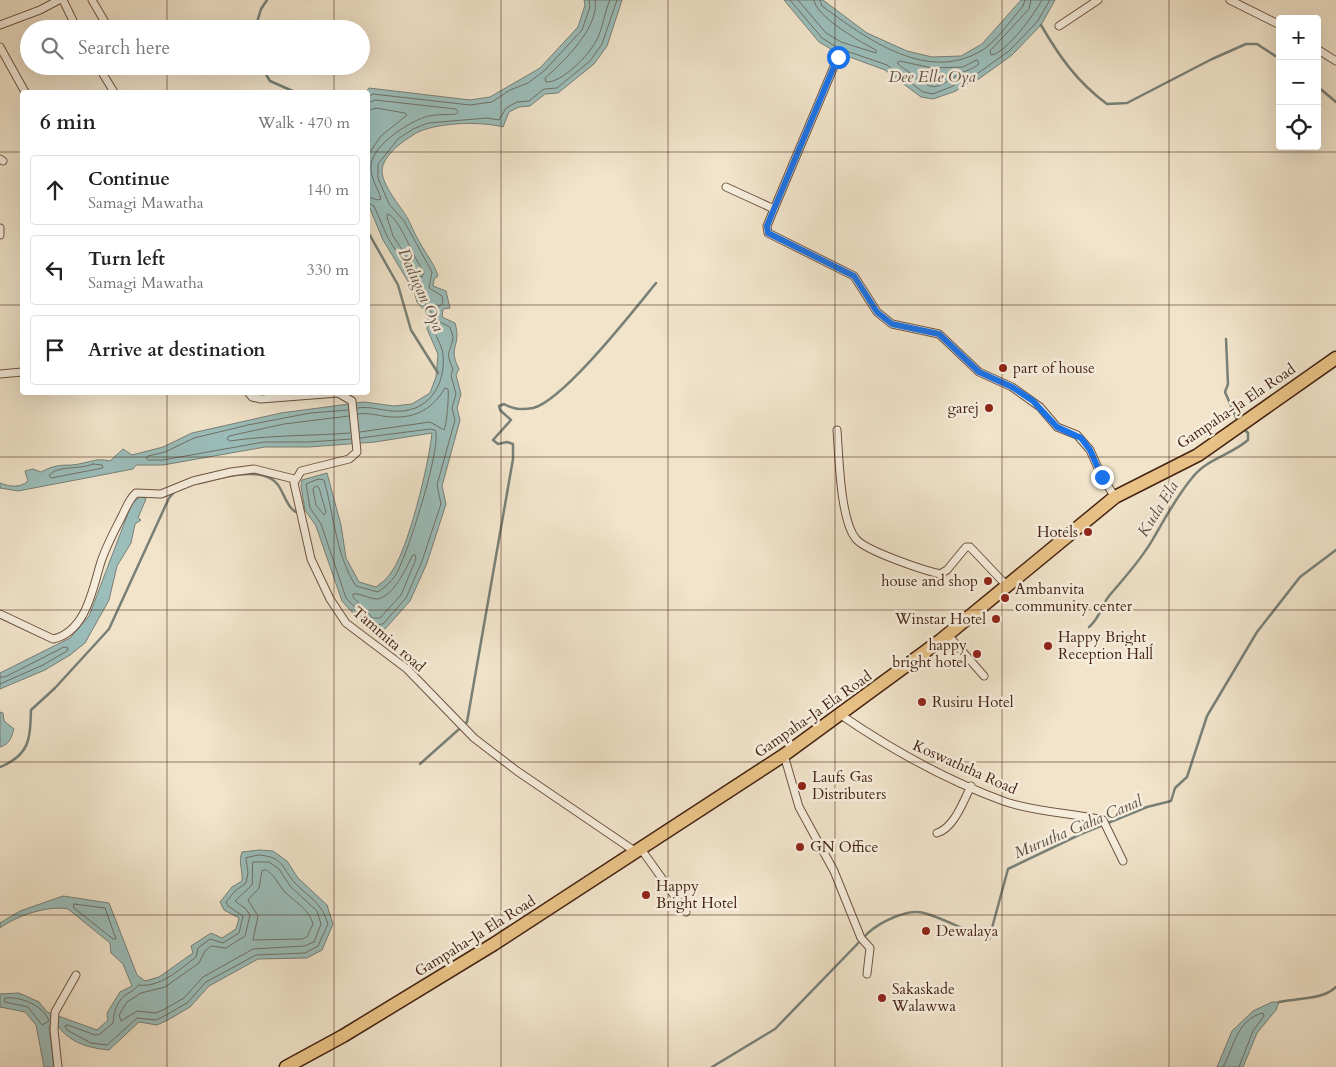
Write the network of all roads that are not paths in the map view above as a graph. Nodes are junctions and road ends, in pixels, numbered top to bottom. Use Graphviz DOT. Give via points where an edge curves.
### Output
graph roads {
  1 [pos="61,0"];
  2 [pos="92,0"];
  3 [pos="1098,0"];
  4 [pos="1230,0"];
  5 [pos="72,20"];
  6 [pos="104,20"];
  7 [pos="1276,23"];
  8 [pos="0,25"];
  9 [pos="1059,26"];
  10 [pos="0,47"];
  11 [pos="1321,52"];
  12 [pos="838,57"];
  13 [pos="1336,61"];
  14 [pos="104,75"];
  15 [pos="24,90"];
  16 [pos="113,90"];
  17 [pos="726,187"];
  18 [pos="774,209"];
  19 [pos="0,228"];
  20 [pos="0,235"];
  21 [pos="1336,358"];
  22 [pos="20,372"];
  23 [pos="0,374"];
  24 [pos="250,395"];
  25 [pos="312,395"];
  26 [pos="342,395"];
  27 [pos="837,430"];
  28 [pos="294,479"];
  29 [pos="1115,497"];
  30 [pos="1008,586"];
  31 [pos="0,614"];
  32 [pos="948,635"];
  33 [pos="984,676"];
  34 [pos="841,715"];
  35 [pos="784,755"];
  36 [pos="971,786"];
  37 [pos="937,833"];
  38 [pos="639,851"];
  39 [pos="1123,861"];
  40 [pos="686,912"];
  41 [pos="76,974"];
  42 [pos="867,974"];
  43 [pos="291,1066"];
  44 [pos="58,1067"];
  1 -- 5 [label="street"];
  1 -- 8 [label="street"];
  2 -- 6 [label="street"];
  3 -- 9 [label="street"];
  4 -- 7 [label="street"];
  10 -- 15 [label="street"];
  11 -- 13 [label="street"];
  12 -- 18 [label="street"];
  14 -- 16 [label="street"];
  17 -- 18 [label="street"];
  18 -- 29 [label="street" via="767,226 768,233 854,276 877,312 892,324 939,334 979,372 1012,387 1040,407 1057,427 1077,435 1090,450"];
  19 -- 20 [label="street"];
  21 -- 29 [label="highway, Gampaha-Ja Ela Road" via="1198,455"];
  22 -- 23 [label="street"];
  24 -- 25 [label="street" via="261,399"];
  26 -- 28 [label="street" via="352,401 357,452 349,459 301,471"];
  27 -- 30 [label="street" via="843,498 856,539 871,549 940,574 962,550 970,547"];
  28 -- 31 [label="street" via="254,469 193,481 161,494 136,493 129,500 106,550 92,598 81,617 64,634 53,639"];
  28 -- 38 [label="street, Tammita road" via="312,559 330,599 346,623 407,669 474,738 517,771"];
  29 -- 30 [label="highway, Gampaha-Ja Ela Road"];
  30 -- 32 [label="highway, Gampaha-Ja Ela Road"];
  32 -- 33 [label="street"];
  32 -- 34 [label="highway, Gampaha-Ja Ela Road"];
  34 -- 35 [label="highway, Gampaha-Ja Ela Road"];
  34 -- 36 [label="street, Koswaththa Road" via="892,749"];
  35 -- 38 [label="highway, Gampaha-Ja Ela Road"];
  35 -- 42 [label="street" via="800,807 834,871 862,939 870,948"];
  36 -- 37 [label="street" via="955,817 944,831"];
  36 -- 39 [label="street, Koswaththa Road" via="1006,802 1103,820"];
  38 -- 40 [label="street"];
  38 -- 43 [label="highway, Gampaha-Ja Ela Road" via="429,984"];
  41 -- 44 [label="street" via="55,1012"];
}
